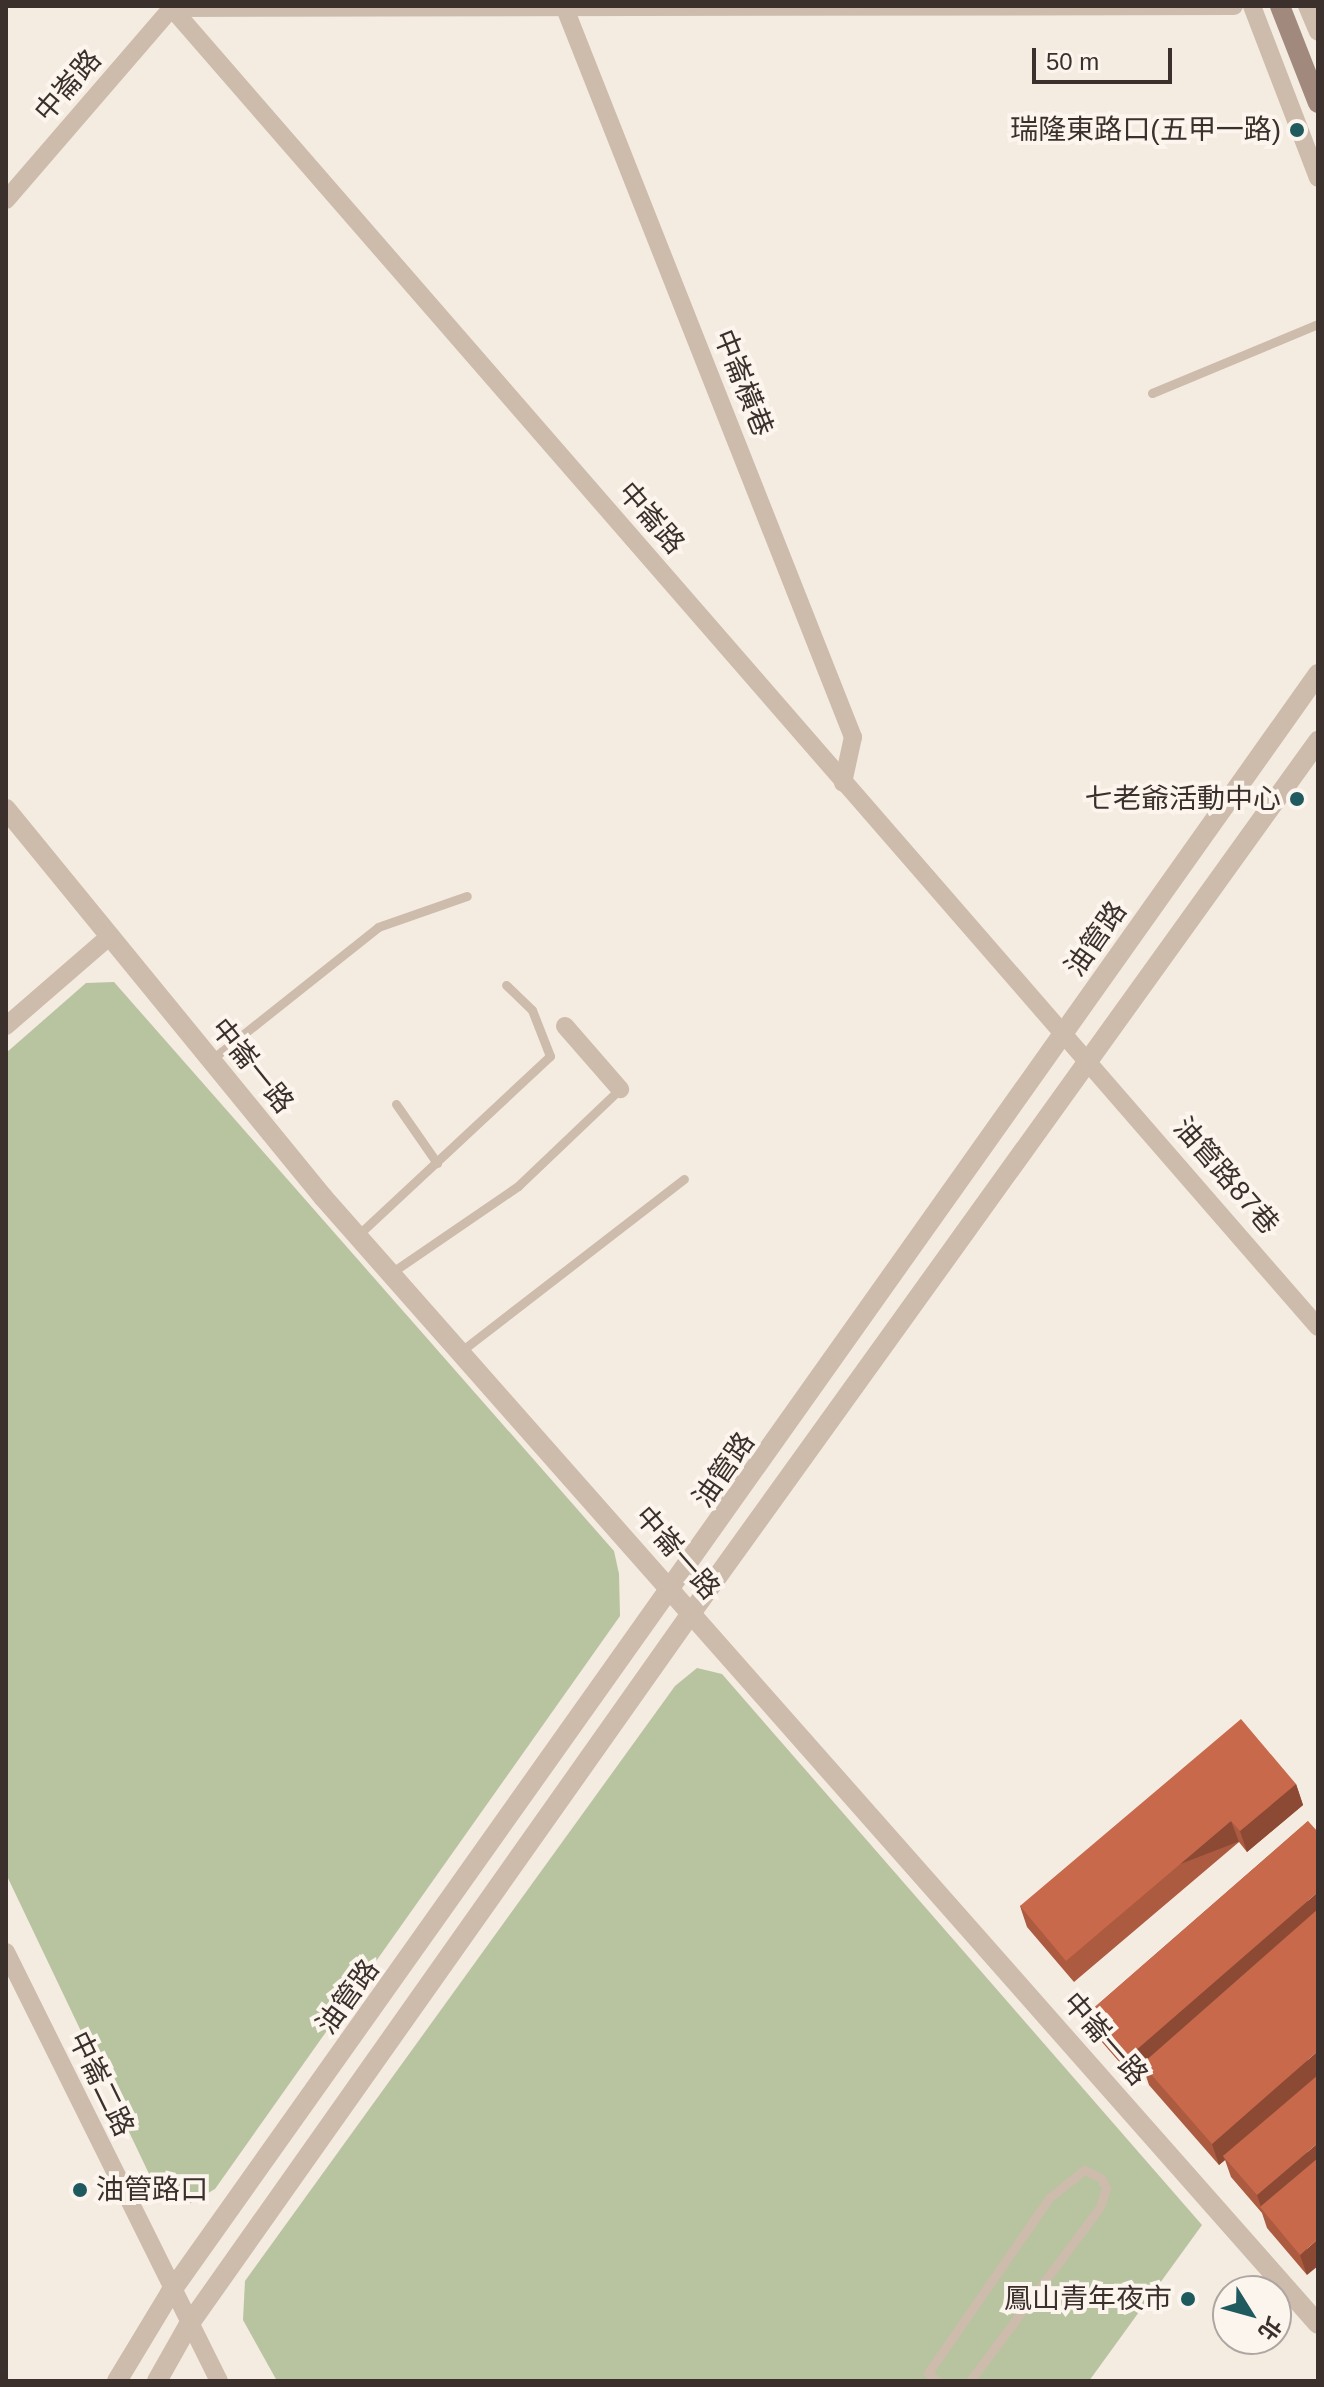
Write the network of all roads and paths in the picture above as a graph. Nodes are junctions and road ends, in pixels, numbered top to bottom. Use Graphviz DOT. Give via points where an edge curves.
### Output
graph roads {
  1 [pos="564,6"];
  2 [pos="1234,6"];
  3 [pos="1252,6"];
  4 [pos="1280,6"];
  5 [pos="1310,6"];
  6 [pos="171,7"];
  7 [pos="1318,12"];
  8 [pos="1318,32"];
  9 [pos="1318,103"];
  10 [pos="1318,178"];
  11 [pos="6,200"];
  12 [pos="1318,324"];
  13 [pos="1152,393"];
  14 [pos="1318,674"];
  15 [pos="1318,741"];
  16 [pos="843,783"];
  17 [pos="6,809"];
  18 [pos="467,896"];
  19 [pos="110,936"];
  20 [pos="506,985"];
  21 [pos="6,1026"];
  22 [pos="565,1026"];
  23 [pos="1066,1031"];
  24 [pos="211,1060"];
  25 [pos="1092,1062"];
  26 [pos="620,1089"];
  27 [pos="396,1104"];
  28 [pos="437,1163"];
  29 [pos="684,1179"];
  30 [pos="357,1236"];
  31 [pos="391,1273"];
  32 [pos="1318,1327"];
  33 [pos="460,1352"];
  34 [pos="674,1591"];
  35 [pos="692,1612"];
  36 [pos="6,1952"];
  37 [pos="170,2293"];
  38 [pos="1318,2324"];
  39 [pos="188,2326"];
  40 [pos="117,2381"];
  41 [pos="157,2381"];
  42 [pos="219,2381"];
  43 [pos="937,2381"];
  44 [pos="970,2381"];
  1 -- 2 [label="street"];
  1 -- 6 [label="street"];
  1 -- 16 [label="street, 中崙橫巷" via="853,737"];
  3 -- 10 [label="street"];
  4 -- 9 [label="main road"];
  5 -- 7 [label="street"];
  5 -- 8 [label="street"];
  6 -- 11 [label="street, 中崙路"];
  6 -- 16 [label="street, 中崙路"];
  12 -- 13 [label="lane"];
  14 -- 23 [label="street, 油管路"];
  15 -- 25 [label="street, 油管路"];
  16 -- 23 [label="street, 中崙路"];
  17 -- 19 [label="street, 中崙一路"];
  18 -- 24 [label="lane" via="378,927"];
  19 -- 21 [label="street"];
  19 -- 24 [label="street, 中崙一路"];
  20 -- 28 [label="lane" via="532,1010 550,1056"];
  22 -- 26 [label="street"];
  23 -- 25 [label="street, 中崙路"];
  23 -- 34 [label="street, 油管路"];
  24 -- 30 [label="street, 中崙一路"];
  25 -- 32 [label="street, 油管路87巷"];
  25 -- 35 [label="street, 油管路"];
  26 -- 31 [label="lane" via="518,1186"];
  27 -- 28 [label="lane"];
  28 -- 30 [label="lane"];
  29 -- 33 [label="lane"];
  30 -- 31 [label="street, 中崙一路"];
  31 -- 33 [label="street, 中崙一路"];
  33 -- 34 [label="street, 中崙一路"];
  34 -- 35 [label="street, 中崙一路"];
  34 -- 37 [label="street, 油管路"];
  35 -- 38 [label="street, 中崙一路"];
  35 -- 39 [label="street, 油管路"];
  36 -- 37 [label="street, 中崙二路"];
  37 -- 39 [label="street, 中崙二路"];
  37 -- 40 [label="street, 油管路"];
  39 -- 41 [label="street, 油管路"];
  39 -- 42 [label="street, 中崙二路"];
  43 -- 44 [label="lane" via="928,2373 1049,2198 1084,2170 1101,2178 1106,2188 1100,2207"];
}
